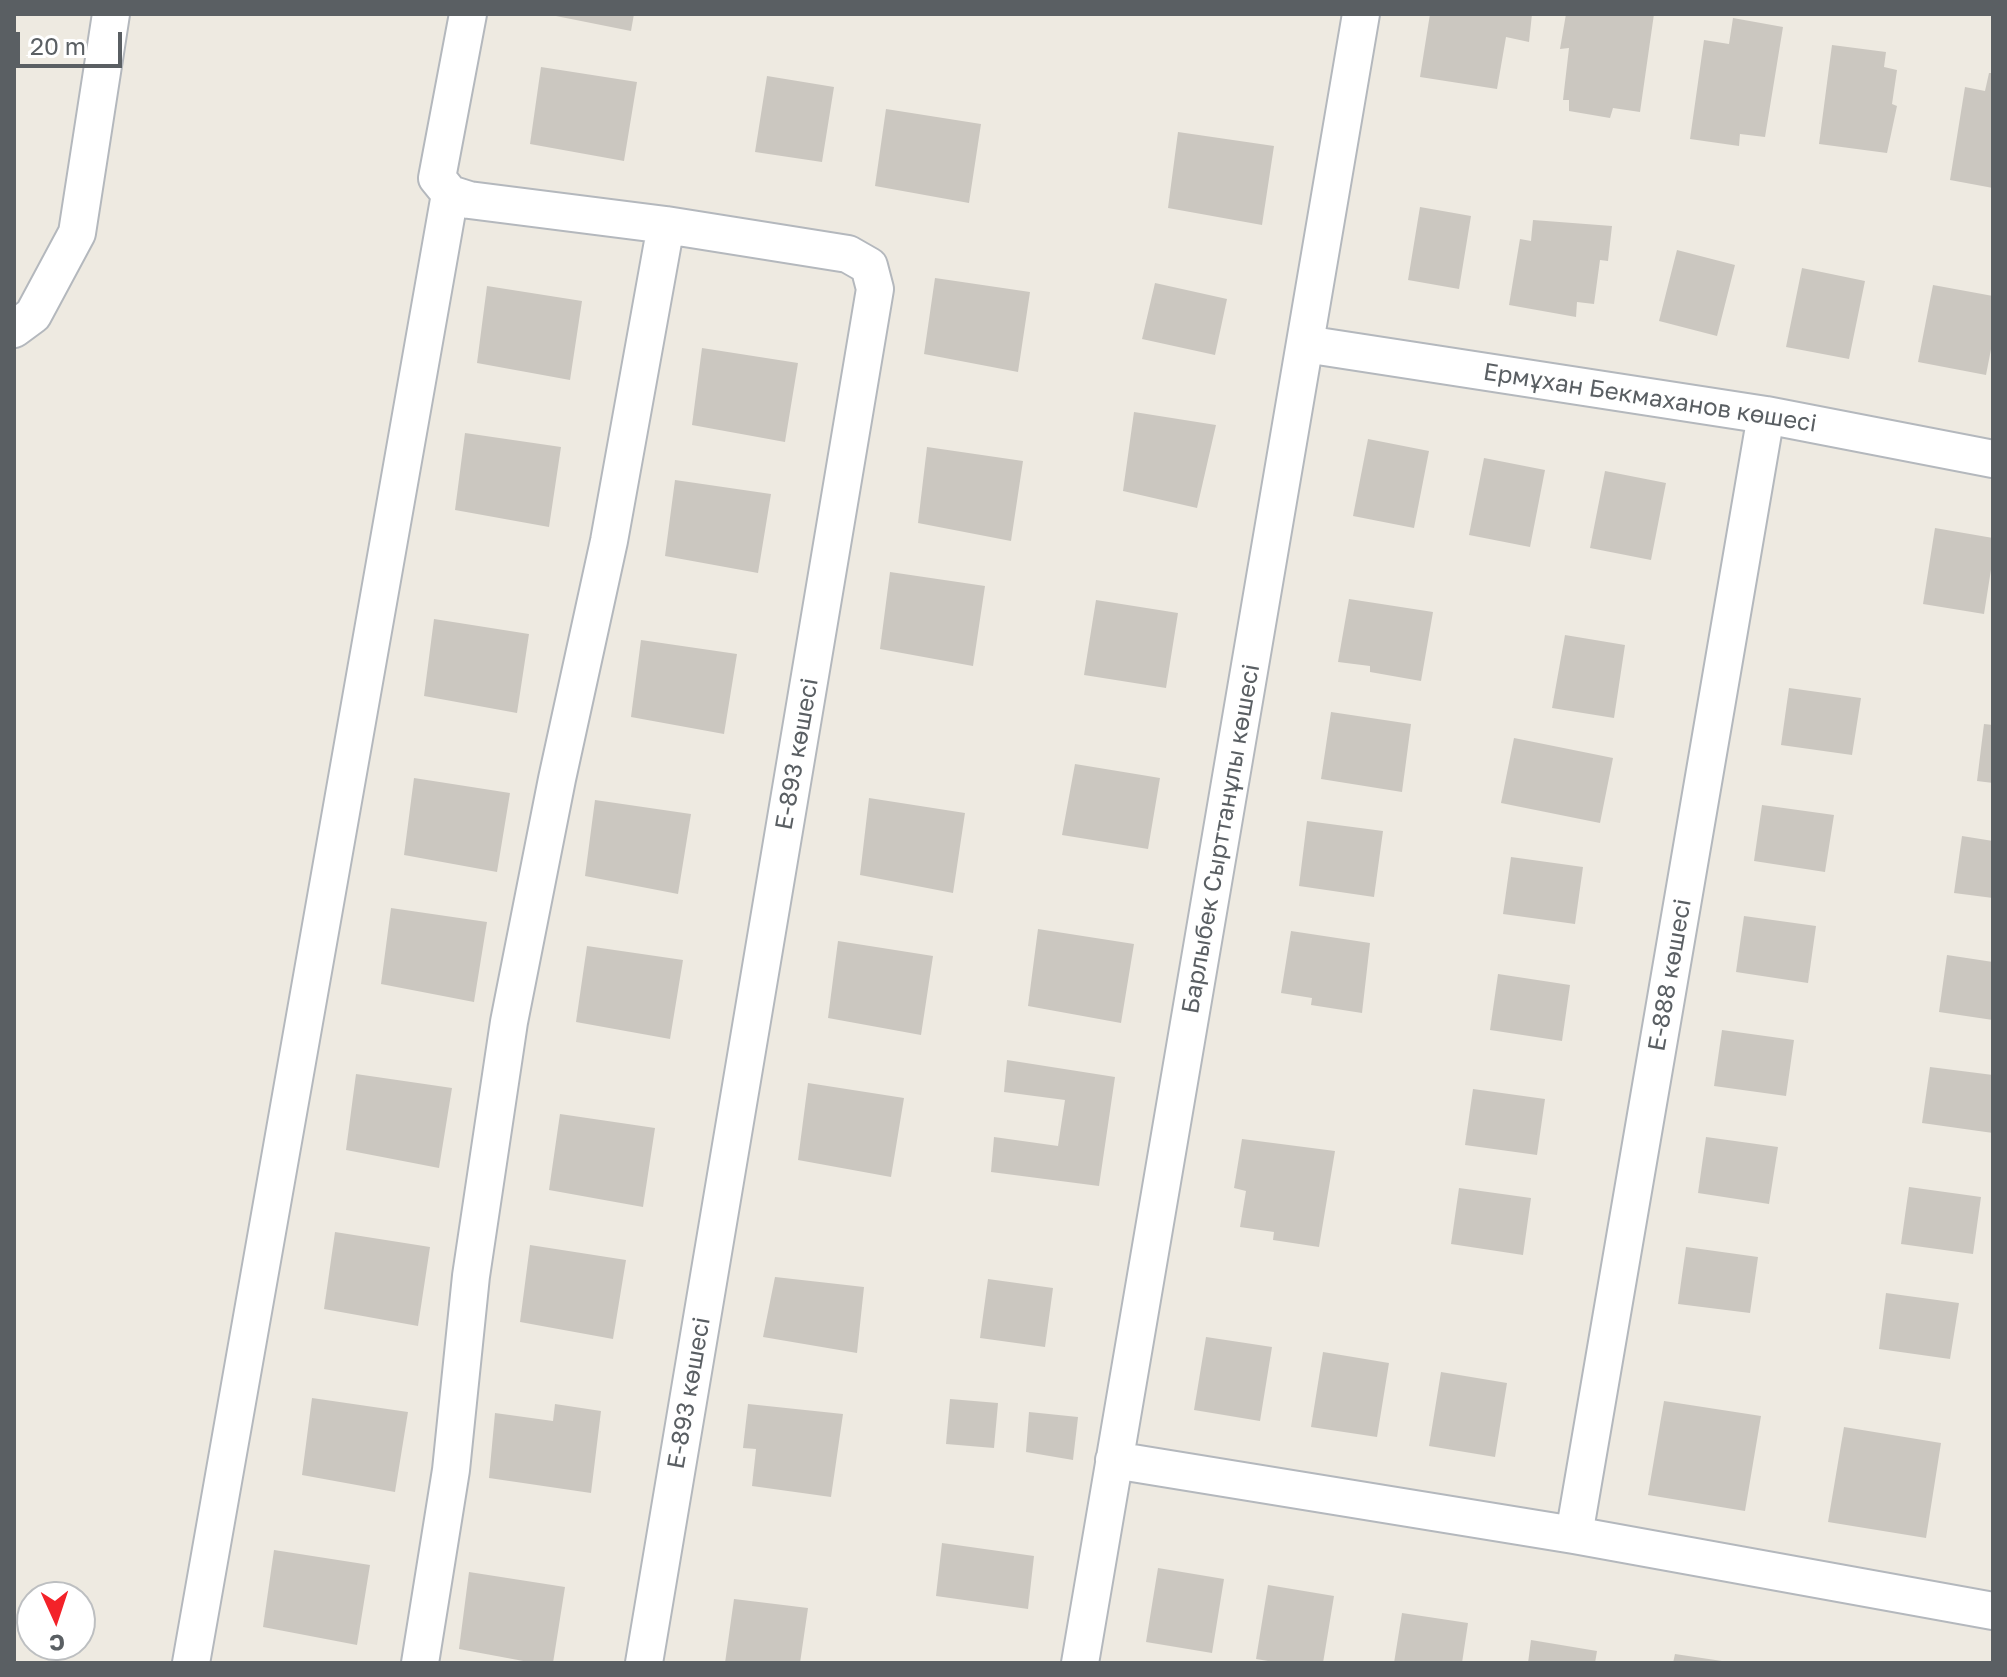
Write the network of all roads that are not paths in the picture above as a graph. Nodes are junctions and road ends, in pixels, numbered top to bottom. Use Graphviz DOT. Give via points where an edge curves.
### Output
graph roads {
  1 [pos="111,14"];
  2 [pos="468,14"];
  3 [pos="1361,14"];
  4 [pos="450,194"];
  5 [pos="666,225"];
  6 [pos="14,329"];
  7 [pos="1305,344"];
  8 [pos="1766,415"];
  9 [pos="1993,459"];
  10 [pos="1114,1460"];
  11 [pos="1574,1535"];
  12 [pos="1993,1611"];
  13 [pos="191,1663"];
  14 [pos="420,1663"];
  15 [pos="644,1663"];
  16 [pos="1080,1663"];
  1 -- 6 [label="street" via="77,233 33,315"];
  2 -- 4 [label="street" via="437,178"];
  3 -- 7 [label="street, Барлыбек Сырттанұлы көшесі"];
  4 -- 5 [label="street, Е-893 көшесі"];
  4 -- 13 [label="street"];
  5 -- 14 [label="street" via="609,541 509,1022 471,1276 451,1470"];
  5 -- 15 [label="street, Е-893 көшесі" via="848,254 869,266 875,289"];
  7 -- 8 [label="street, Ермұхан Бекмаханов көшесі"];
  7 -- 10 [label="street, Барлыбек Сырттанұлы көшесі"];
  8 -- 9 [label="street, Ермұхан Бекмаханов көшесі"];
  8 -- 11 [label="street, Е-888 көшесі"];
  10 -- 11 [label="street"];
  10 -- 16 [label="street, Барлыбек Сырттанұлы көшесі"];
  11 -- 12 [label="street"];
}
